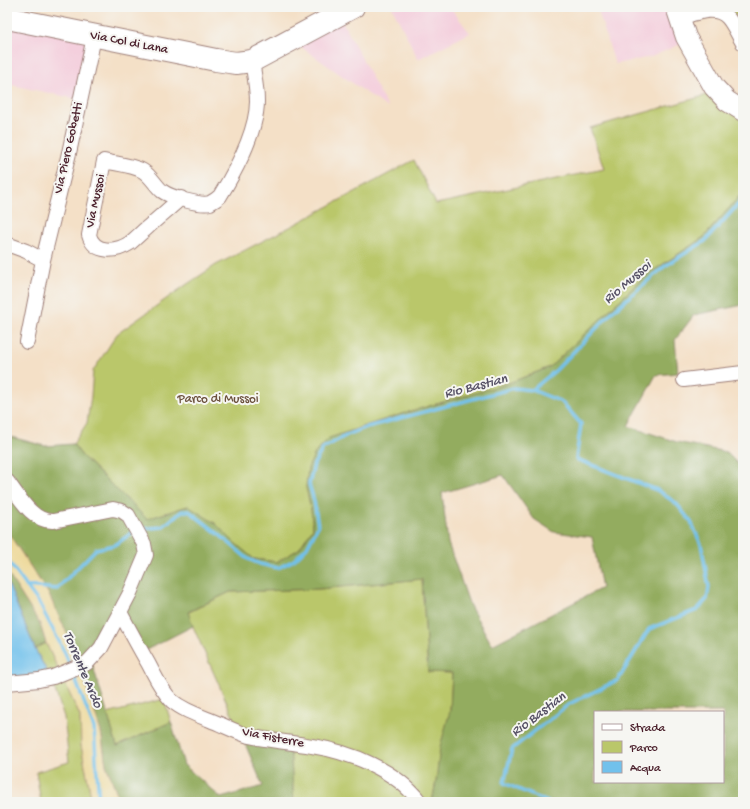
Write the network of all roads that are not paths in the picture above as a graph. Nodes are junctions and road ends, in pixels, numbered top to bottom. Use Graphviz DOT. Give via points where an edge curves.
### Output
graph roads {
  1 [pos="353,7"];
  2 [pos="678,13"];
  3 [pos="7,18"];
  4 [pos="94,37"];
  5 [pos="743,43"];
  6 [pos="252,61"];
  7 [pos="743,111"];
  8 [pos="181,198"];
  9 [pos="7,244"];
  10 [pos="43,260"];
  11 [pos="27,342"];
  12 [pos="743,373"];
  13 [pos="684,380"];
  14 [pos="7,481"];
  15 [pos="120,612"];
  16 [pos="7,683"];
  17 [pos="420,802"];
  1 -- 6 [label="main road"];
  2 -- 5 [label="street" via="718,12 728,18"];
  2 -- 7 [label="street" via="686,37 714,87 727,101"];
  3 -- 4 [label="main road, Via Col di Lana"];
  4 -- 6 [label="main road, Via Col di Lana" via="216,60 236,63"];
  4 -- 10 [label="street, Via Piero Gobetti"];
  6 -- 8 [label="street, Via Mussoi" via="257,101 242,157 216,200 202,203"];
  8 -- 8 [label="street, Via Mussoi" via="163,191 144,172 104,162 88,235 90,241 95,246 108,250 122,247"];
  9 -- 10 [label="street"];
  10 -- 11 [label="street, Via Piero Gobetti"];
  12 -- 13 [label="street"];
  14 -- 15 [label="street" via="32,514 43,520 53,522 113,509 128,515 146,548 145,559"];
  15 -- 16 [label="street" via="101,648 87,663 53,677"];
  15 -- 17 [label="street, Via Fisterre" via="161,688 178,705 244,734 312,746 357,758 396,780"];
}
